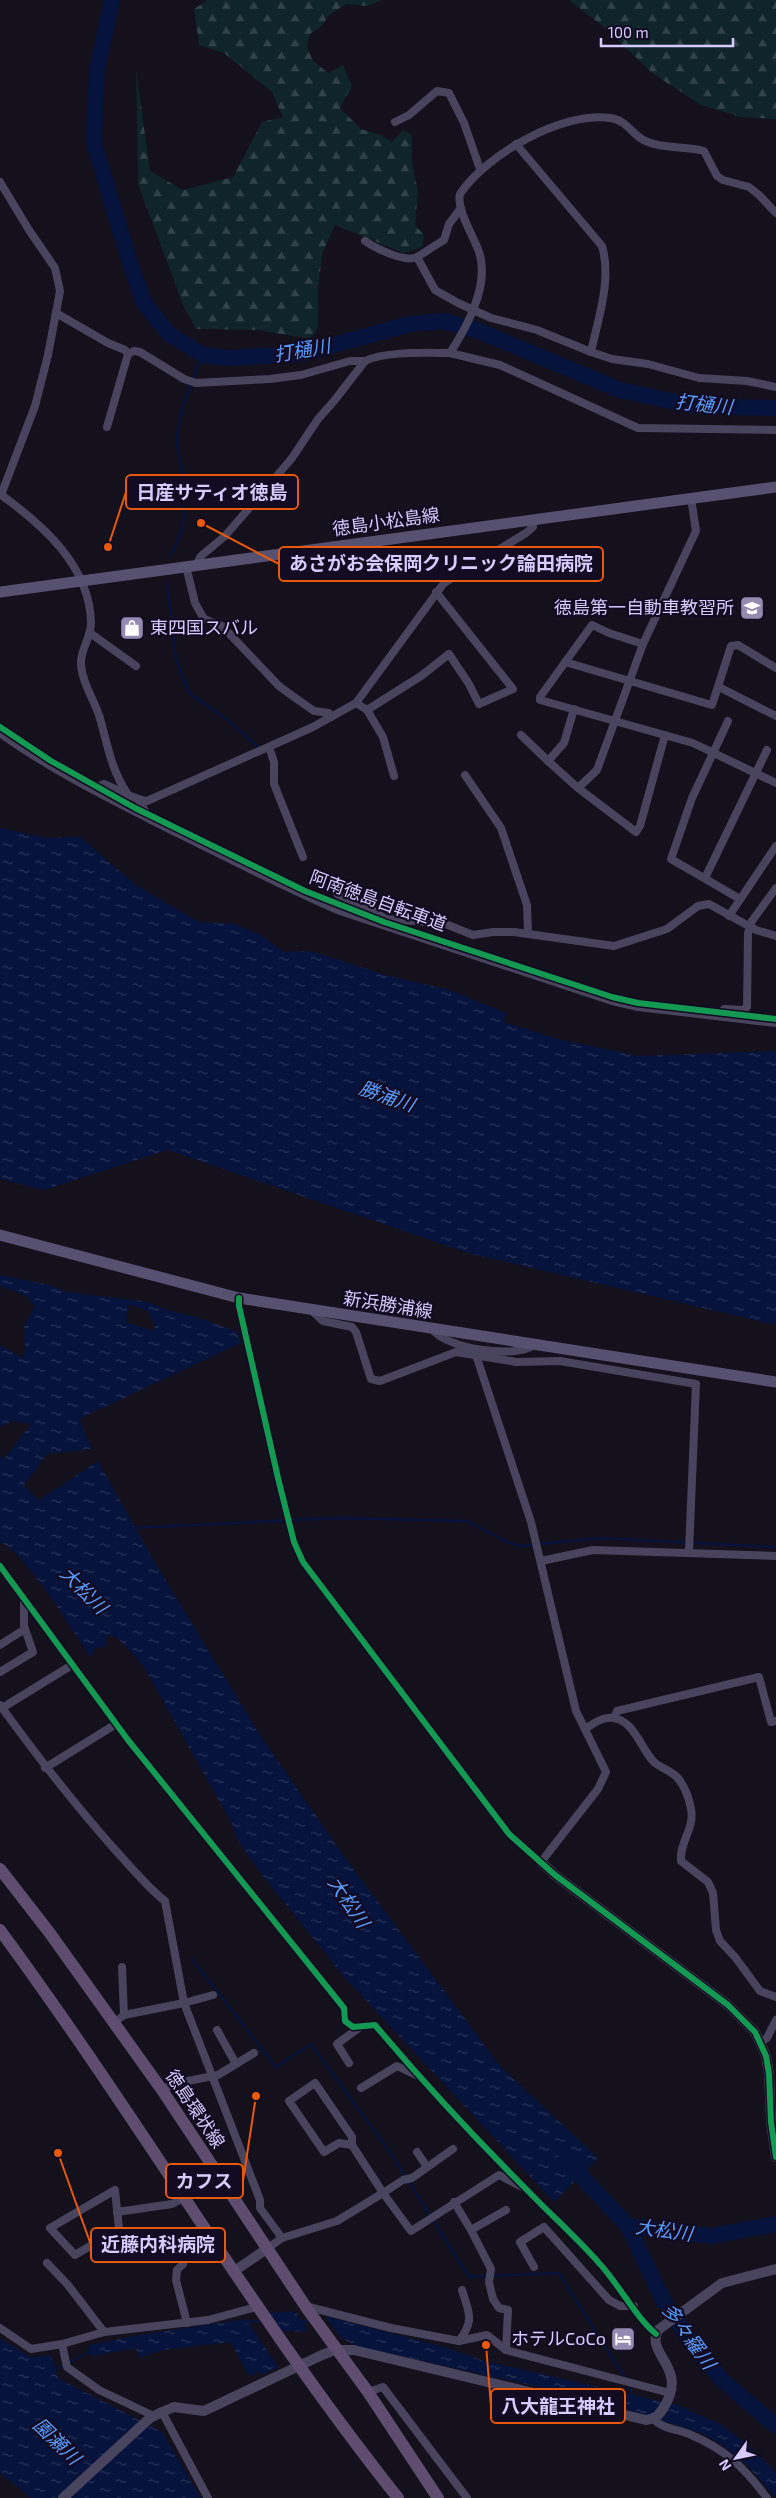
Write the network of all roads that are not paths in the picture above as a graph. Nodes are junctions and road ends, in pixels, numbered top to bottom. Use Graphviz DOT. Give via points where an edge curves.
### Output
graph roads {
  1 [pos="395,122"];
  2 [pos="516,144"];
  3 [pos="480,169"];
  4 [pos="0,182"];
  5 [pos="461,208"];
  6 [pos="776,213"];
  7 [pos="365,240"];
  8 [pos="417,257"];
  9 [pos="472,311"];
  10 [pos="56,313"];
  11 [pos="452,351"];
  12 [pos="591,352"];
  13 [pos="128,354"];
  14 [pos="366,361"];
  15 [pos="776,387"];
  16 [pos="107,427"];
  17 [pos="776,430"];
  18 [pos="776,487"];
  19 [pos="0,494"];
  20 [pos="691,498"];
  21 [pos="531,520"];
  22 [pos="191,566"];
  23 [pos="82,580"];
  24 [pos="0,592"];
  25 [pos="436,592"];
  26 [pos="90,633"];
  27 [pos="643,644"];
  28 [pos="565,662"];
  29 [pos="136,666"];
  30 [pos="776,668"];
  31 [pos="629,681"];
  32 [pos="719,688"];
  33 [pos="356,703"];
  34 [pos="574,709"];
  35 [pos="367,710"];
  36 [pos="776,716"];
  37 [pos="331,717"];
  38 [pos="616,719"];
  39 [pos="728,721"];
  40 [pos="0,733"];
  41 [pos="521,735"];
  42 [pos="665,735"];
  43 [pos="268,747"];
  44 [pos="767,750"];
  45 [pos="714,752"];
  46 [pos="548,761"];
  47 [pos="755,772"];
  48 [pos="465,775"];
  49 [pos="394,776"];
  50 [pos="776,783"];
  51 [pos="578,788"];
  52 [pos="93,789"];
  53 [pos="127,793"];
  54 [pos="138,800"];
  55 [pos="151,820"];
  56 [pos="776,846"];
  57 [pos="303,857"];
  58 [pos="705,878"];
  59 [pos="776,888"];
  60 [pos="337,894"];
  61 [pos="740,899"];
  62 [pos="729,916"];
  63 [pos="384,923"];
  64 [pos="750,926"];
  65 [pos="528,934"];
  66 [pos="776,936"];
  67 [pos="720,1016"];
  68 [pos="776,1023"];
  69 [pos="0,1235"];
  70 [pos="239,1298"];
  71 [pos="310,1310"];
  72 [pos="432,1329"];
  73 [pos="534,1345"];
  74 [pos="475,1352"];
  75 [pos="775,1384"];
  76 [pos="689,1552"];
  77 [pos="776,1556"];
  78 [pos="541,1561"];
  79 [pos="0,1566"];
  80 [pos="24,1599"];
  81 [pos="25,1628"];
  82 [pos="0,1645"];
  83 [pos="72,1665"];
  84 [pos="0,1672"];
  85 [pos="1,1706"];
  86 [pos="614,1718"];
  87 [pos="776,1721"];
  88 [pos="116,1724"];
  89 [pos="585,1729"];
  90 [pos="46,1768"];
  91 [pos="542,1862"];
  92 [pos="0,1869"];
  93 [pos="0,1930"];
  94 [pos="122,1966"];
  95 [pos="213,1995"];
  96 [pos="776,1997"];
  97 [pos="184,2003"];
  98 [pos="124,2015"];
  99 [pos="776,2020"];
  100 [pos="114,2023"];
  101 [pos="360,2026"];
  102 [pos="216,2030"];
  103 [pos="761,2042"];
  104 [pos="254,2053"];
  105 [pos="349,2063"];
  106 [pos="236,2064"];
  107 [pos="418,2075"];
  108 [pos="212,2076"];
  109 [pos="361,2088"];
  110 [pos="162,2090"];
  111 [pos="352,2145"];
  112 [pos="453,2149"];
  113 [pos="417,2152"];
  114 [pos="776,2157"];
  115 [pos="427,2166"];
  116 [pos="525,2189"];
  117 [pos="383,2193"];
  118 [pos="184,2198"];
  119 [pos="454,2202"];
  120 [pos="260,2208"];
  121 [pos="506,2210"];
  122 [pos="118,2212"];
  123 [pos="247,2216"];
  124 [pos="471,2230"];
  125 [pos="282,2238"];
  126 [pos="268,2248"];
  127 [pos="47,2263"];
  128 [pos="183,2264"];
  129 [pos="534,2267"];
  130 [pos="776,2269"];
  131 [pos="233,2272"];
  132 [pos="462,2290"];
  133 [pos="634,2306"];
  134 [pos="306,2308"];
  135 [pos="258,2310"];
  136 [pos="187,2323"];
  137 [pos="0,2328"];
  138 [pos="104,2332"];
  139 [pos="656,2334"];
  140 [pos="459,2341"];
  141 [pos="62,2344"];
  142 [pos="335,2350"];
  143 [pos="506,2350"];
  144 [pos="297,2365"];
  145 [pos="368,2392"];
  146 [pos="670,2396"];
  147 [pos="156,2415"];
  148 [pos="655,2418"];
  149 [pos="64,2498"];
  150 [pos="208,2498"];
  151 [pos="398,2498"];
  152 [pos="438,2498"];
  153 [pos="467,2498"];
  154 [pos="767,2498"];
  1 -- 3 [label="street" via="437,91 449,93 464,123"];
  2 -- 3 [label="street"];
  2 -- 6 [label="street" via="571,120 616,119 647,142 704,152 717,176 749,188"];
  2 -- 12 [label="street" via="602,246 604,295"];
  3 -- 5 [label="street" via="460,194"];
  4 -- 10 [label="street" via="56,268 60,291"];
  5 -- 8 [label="street" via="449,224 444,240"];
  5 -- 9 [label="street" via="482,265"];
  7 -- 8 [label="street" via="393,254"];
  8 -- 9 [label="street" via="434,290"];
  9 -- 11 [label="street"];
  9 -- 12 [label="street" via="537,330"];
  10 -- 13 [label="street"];
  10 -- 19 [label="street" via="35,406"];
  11 -- 14 [label="street"];
  11 -- 17 [label="street" via="500,365 638,428"];
  12 -- 15 [label="street" via="699,378 747,381"];
  13 -- 14 [label="street" via="140,352 196,383 270,379 350,361"];
  13 -- 16 [label="street"];
  14 -- 22 [label="street" via="318,419 281,471 225,536"];
  18 -- 20 [label="main road, 徳島小松島線"];
  19 -- 23 [label="street" via="40,525"];
  20 -- 21 [label="main road, 徳島小松島線"];
  20 -- 27 [label="street" via="696,531"];
  21 -- 22 [label="main road, 徳島小松島線"];
  21 -- 25 [label="street" via="533,527 526,534 444,583"];
  22 -- 23 [label="main road, 徳島小松島線"];
  22 -- 37 [label="street" via="195,603 204,619 222,626 294,697 314,711 329,713"];
  23 -- 24 [label="main road, 徳島小松島線"];
  23 -- 26 [label="street" via="90,609"];
  25 -- 33 [label="street"];
  25 -- 35 [label="street" via="513,689 479,704 449,654"];
  26 -- 29 [label="street"];
  26 -- 53 [label="street" via="82,656 85,681 115,772"];
  27 -- 28 [label="street" via="592,625"];
  27 -- 31 [label="street"];
  28 -- 31 [label="street"];
  28 -- 34 [label="street" via="540,700"];
  30 -- 32 [label="street" via="738,645 731,646"];
  31 -- 32 [label="street" via="712,705"];
  31 -- 38 [label="street"];
  32 -- 36 [label="street"];
  33 -- 35 [label="street"];
  33 -- 37 [label="street"];
  34 -- 38 [label="street"];
  34 -- 46 [label="street" via="564,743"];
  35 -- 49 [label="street" via="383,737"];
  37 -- 43 [label="street"];
  38 -- 42 [label="street"];
  38 -- 51 [label="street" via="597,770"];
  39 -- 45 [label="street"];
  40 -- 52 [label="street"];
  41 -- 46 [label="street"];
  42 -- 45 [label="street"];
  42 -- 51 [label="street" via="636,832"];
  43 -- 54 [label="street" via="156,799"];
  43 -- 57 [label="street" via="274,762 274,784"];
  44 -- 47 [label="street"];
  45 -- 47 [label="street"];
  45 -- 58 [label="street" via="692,798 671,859"];
  46 -- 51 [label="street"];
  47 -- 50 [label="street"];
  47 -- 58 [label="street"];
  48 -- 65 [label="street" via="501,828 527,905"];
  52 -- 53 [label="street" via="104,784"];
  52 -- 55 [label="street"];
  53 -- 54 [label="street"];
  54 -- 55 [label="street"];
  55 -- 63 [label="street" via="299,894"];
  56 -- 61 [label="street"];
  58 -- 61 [label="street"];
  59 -- 64 [label="street"];
  60 -- 63 [label="street" via="376,912"];
  61 -- 62 [label="street"];
  62 -- 64 [label="street"];
  62 -- 65 [label="street" via="709,904 698,906 671,926 614,946"];
  63 -- 65 [label="street" via="437,922 473,935 504,931"];
  63 -- 67 [label="street" via="612,1001"];
  64 -- 66 [label="street"];
  64 -- 67 [label="street" via="747,1007 743,1010 724,1009"];
  67 -- 68 [label="street"];
  69 -- 70 [label="main road, 新浜勝浦線"];
  70 -- 71 [label="main road, 新浜勝浦線"];
  70 -- 91 [label="street" via="278,1478 294,1542 303,1562 509,1834"];
  71 -- 72 [label="main road, 新浜勝浦線"];
  71 -- 74 [label="street" via="323,1321 352,1327 371,1379 380,1381 456,1352"];
  72 -- 73 [label="main road, 新浜勝浦線"];
  72 -- 74 [label="street" via="443,1339"];
  73 -- 74 [label="street" via="521,1351"];
  73 -- 75 [label="main road, 新浜勝浦線"];
  74 -- 76 [label="street" via="516,1362 560,1361 696,1384"];
  74 -- 78 [label="street"];
  76 -- 77 [label="street"];
  76 -- 78 [label="street" via="593,1550"];
  78 -- 89 [label="street" via="576,1711"];
  79 -- 80 [label="street"];
  80 -- 81 [label="street"];
  80 -- 83 [label="street"];
  81 -- 82 [label="street"];
  81 -- 84 [label="street" via="33,1652"];
  83 -- 85 [label="street"];
  83 -- 88 [label="street"];
  85 -- 90 [label="street"];
  86 -- 87 [label="street" via="618,1711 759,1677 771,1722"];
  86 -- 89 [label="street" via="600,1720"];
  86 -- 96 [label="street" via="626,1723 655,1762 677,1777 684,1787 691,1821 680,1852 681,1861 708,1882 713,1893 720,1941 760,1991"];
  88 -- 90 [label="street"];
  88 -- 101 [label="street" via="344,2008 345,2021 353,2027"];
  89 -- 91 [label="street" via="606,1772 604,1780"];
  90 -- 97 [label="street" via="104,1837 166,1901"];
  91 -- 103 [label="street" via="728,2005 744,2019"];
  92 -- 100 [label="main road, 徳島環状線"];
  93 -- 118 [label="main road" via="94,2061"];
  94 -- 98 [label="street"];
  95 -- 97 [label="street"];
  97 -- 98 [label="street"];
  97 -- 108 [label="street"];
  98 -- 100 [label="street"];
  99 -- 103 [label="street" via="767,2038"];
  100 -- 110 [label="main road, 徳島環状線"];
  101 -- 105 [label="street" via="337,2044"];
  101 -- 107 [label="street" via="375,2025"];
  102 -- 106 [label="street"];
  103 -- 114 [label="street" via="769,2074 770,2122"];
  104 -- 106 [label="street"];
  106 -- 108 [label="street"];
  107 -- 109 [label="street" via="397,2066"];
  107 -- 116 [label="street"];
  108 -- 110 [label="street" via="173,2084"];
  108 -- 120 [label="street" via="260,2200"];
  110 -- 123 [label="main road, 徳島環状線"];
  111 -- 111 [label="street" via="339,2143 324,2152 289,2101 315,2083 352,2137"];
  111 -- 117 [label="street"];
  112 -- 115 [label="street"];
  113 -- 115 [label="street"];
  115 -- 117 [label="street"];
  116 -- 119 [label="street" via="499,2175"];
  116 -- 133 [label="street" via="599,2262"];
  117 -- 119 [label="street" via="411,2231"];
  117 -- 125 [label="street" via="337,2220"];
  118 -- 122 [label="street" via="172,2204"];
  118 -- 131 [label="main road"];
  119 -- 124 [label="street"];
  120 -- 123 [label="street"];
  120 -- 125 [label="street"];
  121 -- 124 [label="street"];
  122 -- 122 [label="street" via="119,2229 75,2255 50,2228 115,2190"];
  123 -- 126 [label="main road, 徳島環状線"];
  124 -- 143 [label="street" via="491,2269 488,2282 494,2299 499,2308 508,2310"];
  125 -- 126 [label="street"];
  126 -- 131 [label="street"];
  126 -- 134 [label="main road, 徳島環状線"];
  127 -- 138 [label="street"];
  128 -- 136 [label="street" via="177,2270 176,2280"];
  129 -- 133 [label="street" via="520,2242 544,2227 609,2300 620,2306"];
  130 -- 139 [label="street" via="722,2283 663,2325"];
  131 -- 135 [label="main road"];
  132 -- 140 [label="street" via="471,2320"];
  133 -- 139 [label="street" via="648,2328"];
  134 -- 140 [label="street"];
  134 -- 142 [label="main road, 徳島環状線"];
  135 -- 136 [label="street"];
  135 -- 144 [label="main road"];
  136 -- 138 [label="street"];
  137 -- 141 [label="street" via="31,2348"];
  138 -- 141 [label="street"];
  139 -- 146 [label="street" via="657,2348 672,2379"];
  140 -- 143 [label="street" via="488,2335"];
  141 -- 147 [label="street" via="67,2367 99,2390"];
  142 -- 144 [label="street"];
  142 -- 145 [label="main road, 徳島環状線"];
  142 -- 148 [label="street" via="354,2350 646,2420"];
  143 -- 146 [label="street"];
  144 -- 147 [label="street" via="204,2411 174,2407"];
  144 -- 151 [label="main road"];
  145 -- 152 [label="main road, 徳島環状線"];
  145 -- 153 [label="street" via="383,2387"];
  146 -- 148 [label="street"];
  147 -- 149 [label="street"];
  147 -- 150 [label="street"];
  148 -- 154 [label="street" via="663,2426 689,2434 741,2464"];
}
